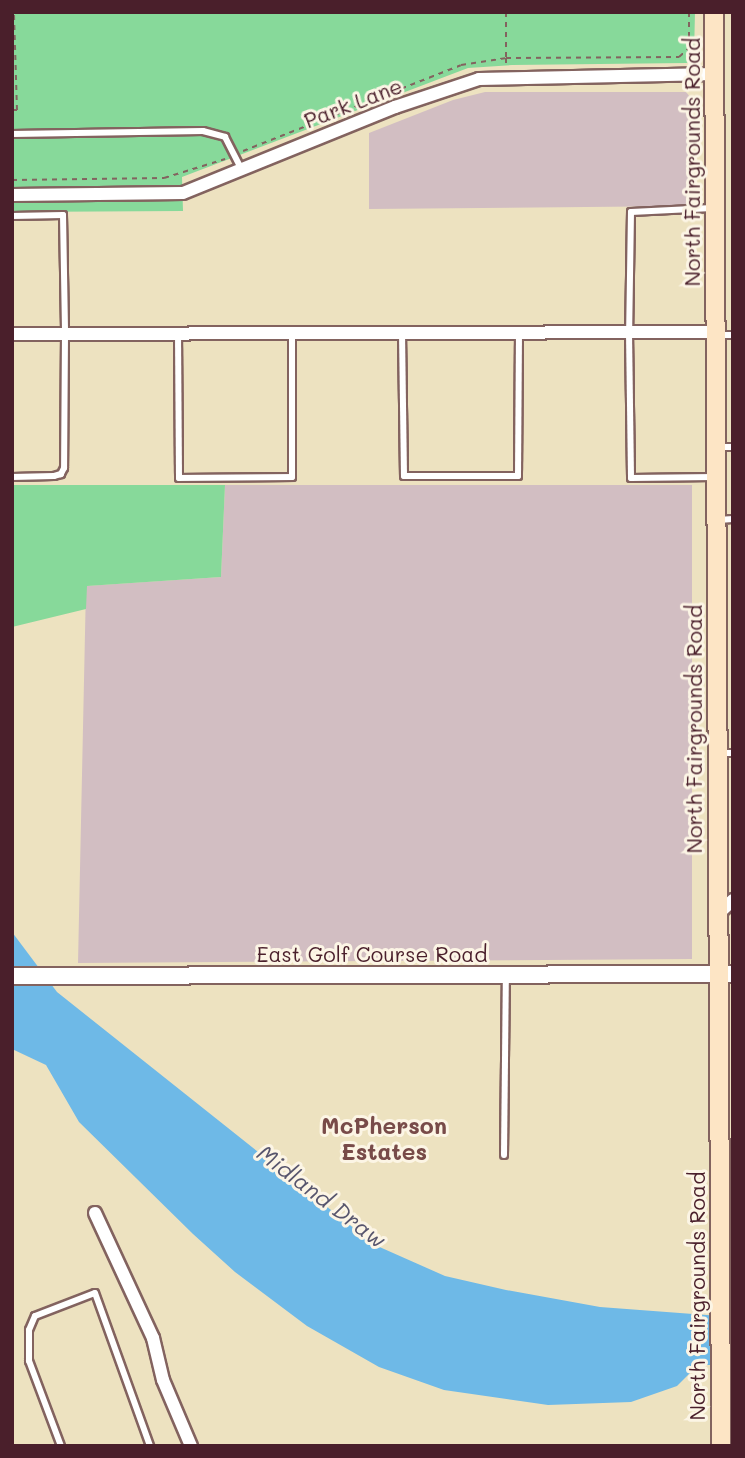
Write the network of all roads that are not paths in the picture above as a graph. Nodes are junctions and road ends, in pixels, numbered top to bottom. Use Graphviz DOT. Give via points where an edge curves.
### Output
graph roads {
  1 [pos="714,12"];
  2 [pos="715,74"];
  3 [pos="12,134"];
  4 [pos="241,168"];
  5 [pos="12,195"];
  6 [pos="715,207"];
  7 [pos="12,216"];
  8 [pos="629,332"];
  9 [pos="178,333"];
  10 [pos="292,333"];
  11 [pos="402,333"];
  12 [pos="519,333"];
  13 [pos="12,334"];
  14 [pos="65,334"];
  15 [pos="721,334"];
  16 [pos="724,447"];
  17 [pos="12,477"];
  18 [pos="716,477"];
  19 [pos="724,519"];
  20 [pos="725,753"];
  21 [pos="725,880"];
  22 [pos="733,900"];
  23 [pos="718,914"];
  24 [pos="506,974"];
  25 [pos="725,974"];
  26 [pos="12,976"];
  27 [pos="504,1155"];
  28 [pos="94,1213"];
  29 [pos="726,1219"];
  30 [pos="61,1446"];
  31 [pos="150,1446"];
  32 [pos="191,1446"];
  33 [pos="721,1446"];
  1 -- 2 [label="main road, North Fairgrounds Road"];
  2 -- 4 [label="street, Park Lane" via="480,79"];
  2 -- 6 [label="main road, North Fairgrounds Road"];
  3 -- 4 [label="lane" via="203,131 225,137"];
  4 -- 5 [label="street, Park Lane" via="183,193"];
  6 -- 8 [label="lane" via="631,212"];
  6 -- 15 [label="main road, North Fairgrounds Road"];
  7 -- 14 [label="lane" via="63,215"];
  8 -- 12 [label="street"];
  8 -- 15 [label="street"];
  8 -- 18 [label="lane" via="631,478"];
  9 -- 10 [label="street"];
  9 -- 10 [label="lane" via="179,478 216,478 292,477"];
  9 -- 14 [label="street"];
  10 -- 11 [label="street"];
  11 -- 12 [label="street"];
  11 -- 12 [label="lane" via="404,476 518,476"];
  13 -- 14 [label="street"];
  14 -- 17 [label="lane" via="64,468 54,476"];
  15 -- 16 [label="main road, North Fairgrounds Road"];
  16 -- 18 [label="main road, North Fairgrounds Road"];
  18 -- 19 [label="main road, North Fairgrounds Road"];
  19 -- 20 [label="main road, North Fairgrounds Road" via="721,639"];
  20 -- 21 [label="main road, North Fairgrounds Road"];
  21 -- 23 [label="main road, North Fairgrounds Road"];
  22 -- 23 [label="street"];
  23 -- 25 [label="main road, North Fairgrounds Road"];
  24 -- 25 [label="street, East Golf Course Road"];
  24 -- 26 [label="street, East Golf Course Road"];
  24 -- 27 [label="lane"];
  25 -- 29 [label="main road, North Fairgrounds Road"];
  28 -- 32 [label="street" via="153,1338 163,1380"];
  29 -- 33 [label="main road, North Fairgrounds Road" via="719,1316"];
  30 -- 31 [label="lane" via="29,1361 29,1330 35,1317 95,1293"];
}
